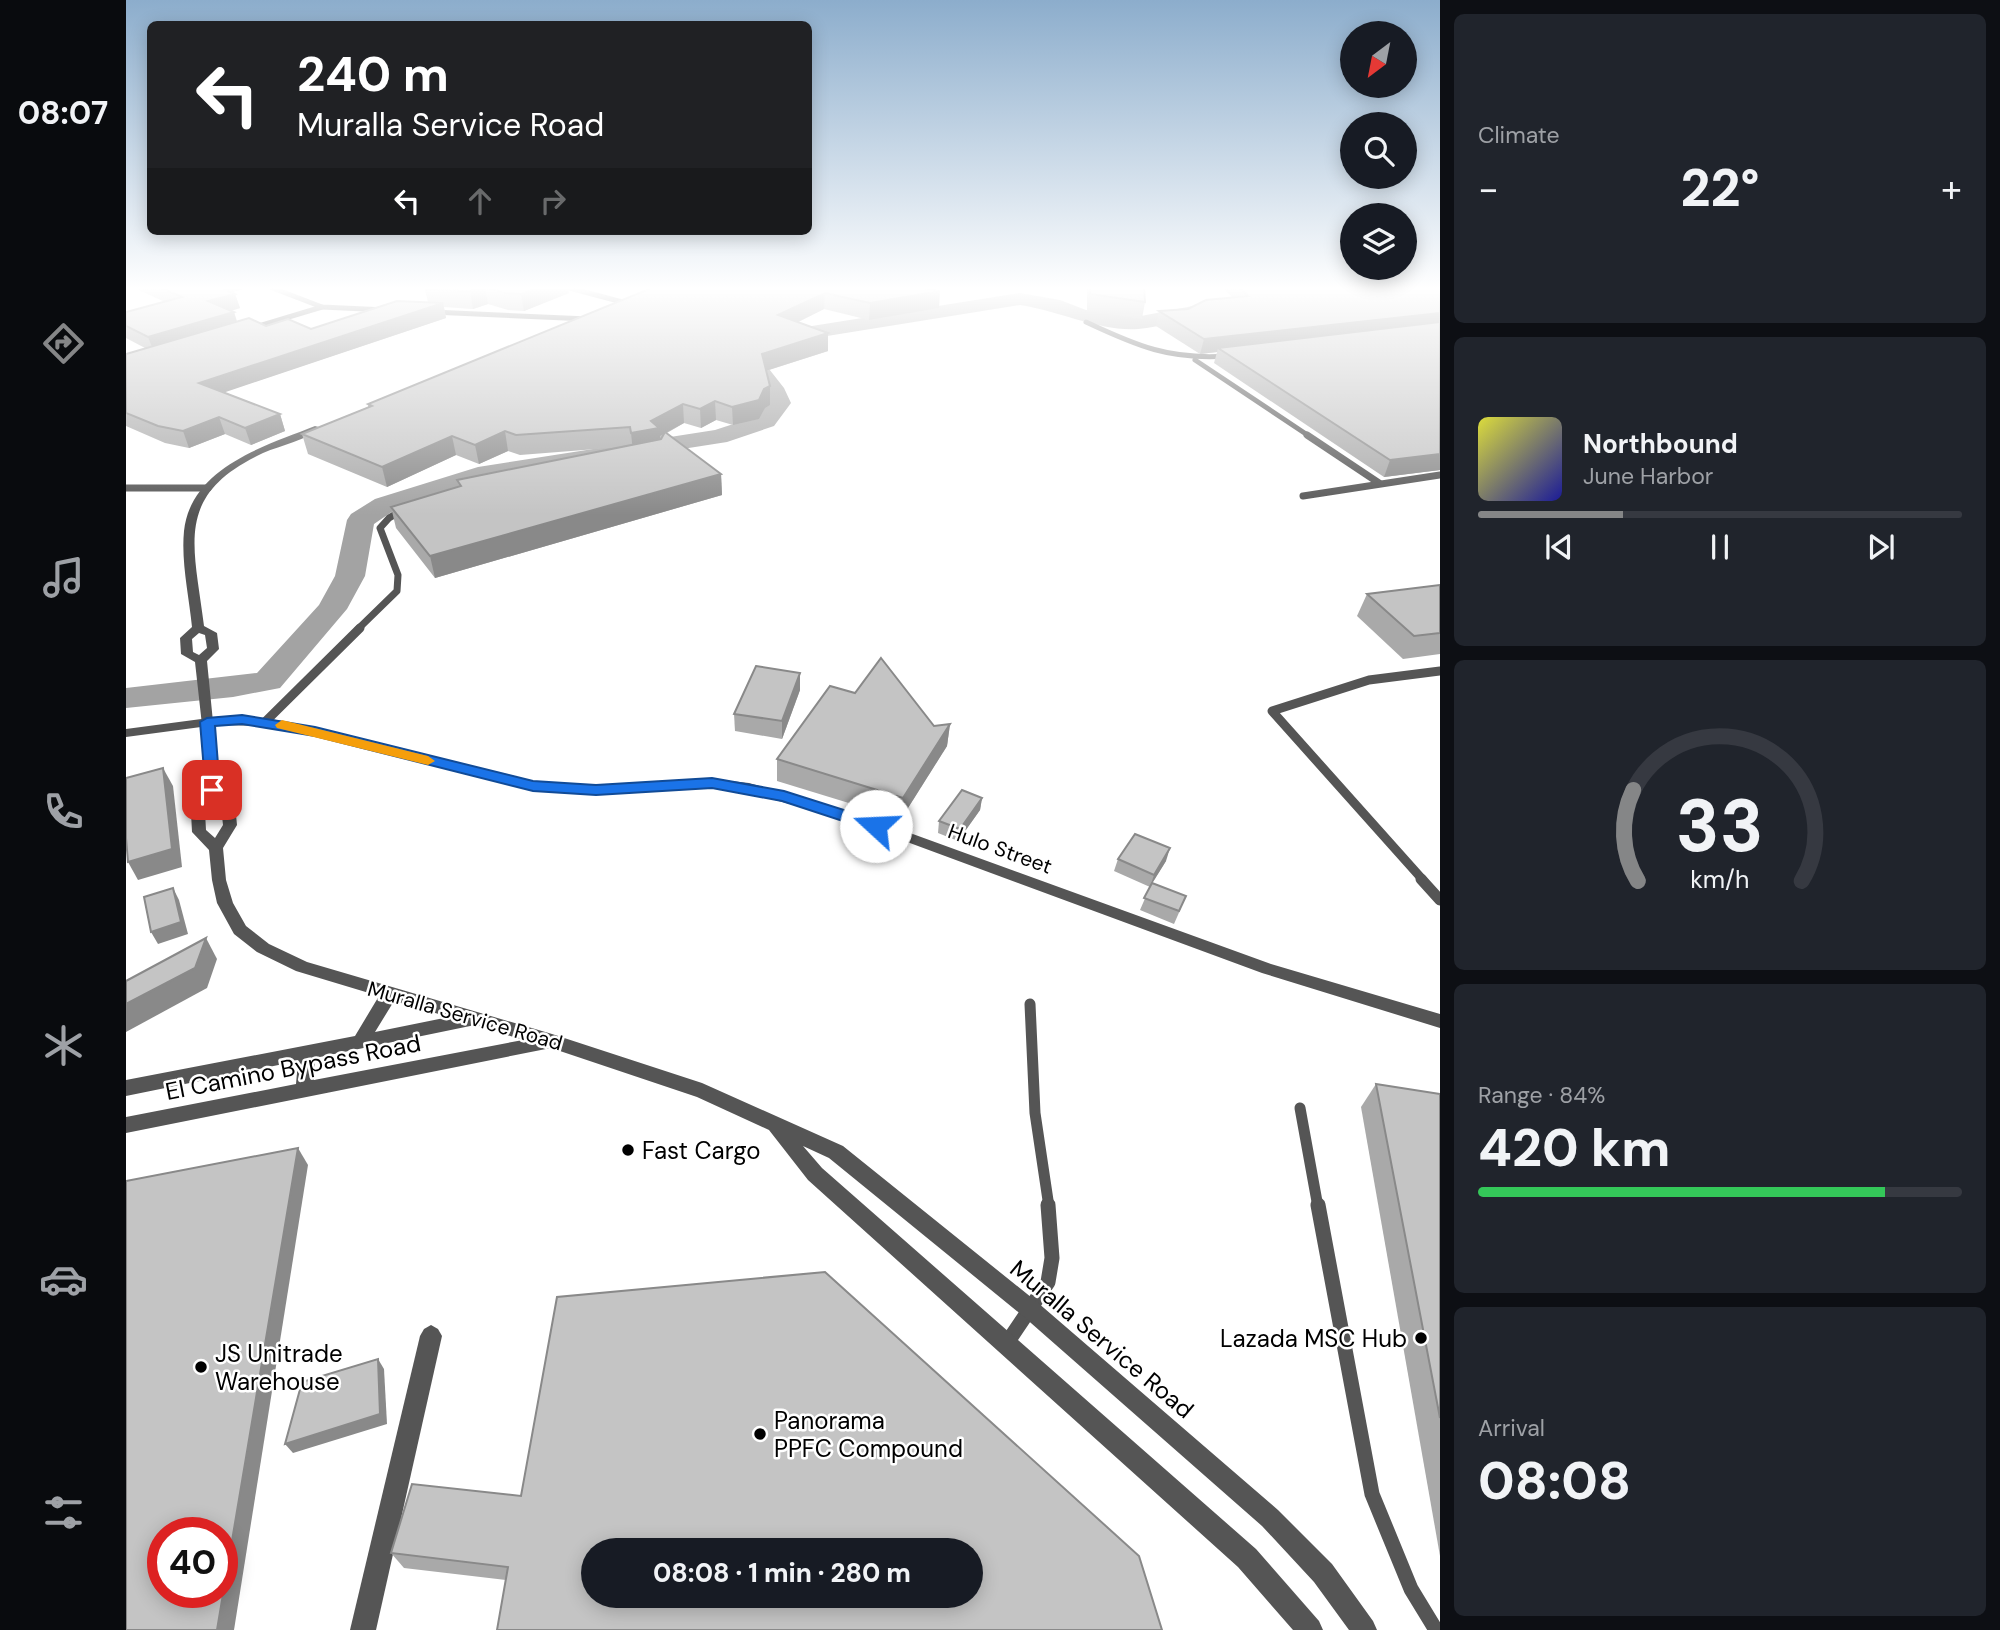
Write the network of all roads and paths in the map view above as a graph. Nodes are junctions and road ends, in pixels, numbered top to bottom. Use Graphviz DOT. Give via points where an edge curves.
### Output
graph roads {
  1 [pos="1200,363"];
  2 [pos="331,423"];
  3 [pos="1440,475"];
  4 [pos="1379,484"];
  5 [pos="126,488"];
  6 [pos="208,488"];
  7 [pos="1304,496"];
  8 [pos="416,506"];
  9 [pos="198,628"];
  10 [pos="201,660"];
  11 [pos="1440,671"];
  12 [pos="207,722"];
  13 [pos="265,722"];
  14 [pos="126,733"];
  15 [pos="212,790"];
  16 [pos="216,848"];
  17 [pos="1440,900"];
  18 [pos="389,994"];
  19 [pos="1030,1004"];
  20 [pos="472,1019"];
  21 [pos="1440,1021"];
  22 [pos="552,1041"];
  23 [pos="360,1042"];
  24 [pos="307,1052"];
  25 [pos="126,1088"];
  26 [pos="305,1090"];
  27 [pos="1300,1108"];
  28 [pos="126,1125"];
  29 [pos="775,1126"];
  30 [pos="1030,1309"];
  31 [pos="431,1336"];
  32 [pos="1007,1343"];
  33 [pos="363,1630"];
  34 [pos="1310,1630"];
  35 [pos="1364,1630"];
  36 [pos="1436,1630"];
  1 -- 4 [label="lane"];
  2 -- 6 [label="street" via="251,456"];
  3 -- 4 [label="lane"];
  4 -- 7 [label="lane"];
  5 -- 6 [label="lane"];
  6 -- 9 [label="street" via="189,530"];
  8 -- 13 [label="lane" via="400,511 380,528 398,573 397,592"];
  9 -- 10 [label="street" via="211,633 213,649"];
  9 -- 10 [label="street" via="186,638 187,654"];
  10 -- 12 [label="street, Muralla Service Road"];
  11 -- 17 [label="lane" via="1369,680 1272,710"];
  12 -- 13 [label="street, Hulo Street"];
  12 -- 14 [label="street, Hulo Street"];
  12 -- 15 [label="street, Muralla Service Road"];
  13 -- 21 [label="street, Hulo Street" via="533,786 596,790 712,783 784,796 850,816 1268,970"];
  15 -- 16 [label="street, Muralla Service Road" via="228,805 230,825"];
  15 -- 16 [label="street, Muralla Service Road" via="198,812 199,832"];
  16 -- 18 [label="street, Muralla Service Road" via="225,903 240,930 263,948 302,967"];
  18 -- 20 [label="street, Muralla Service Road"];
  18 -- 23 [label="street"];
  19 -- 30 [label="lane" via="1035,1113 1052,1258 1048,1282"];
  20 -- 22 [label="street, Muralla Service Road"];
  20 -- 23 [label="street, El Camino Bypass Road"];
  22 -- 26 [label="street, El Camino Bypass Road"];
  22 -- 29 [label="street, Muralla Service Road" via="702,1091"];
  23 -- 24 [label="street, El Camino Bypass Road"];
  24 -- 25 [label="street, El Camino Bypass Road"];
  24 -- 26 [label="street"];
  26 -- 28 [label="street, El Camino Bypass Road"];
  27 -- 36 [label="lane" via="1372,1494 1411,1589"];
  29 -- 30 [label="street, Muralla Service Road" via="836,1152"];
  29 -- 32 [label="street, Muralla Service Road" via="815,1174"];
  30 -- 32 [label="lane"];
  30 -- 35 [label="street, Muralla Service Road" via="1270,1518 1323,1573"];
  31 -- 33 [label="street"];
  32 -- 34 [label="street, Muralla Service Road" via="1247,1558"];
}
